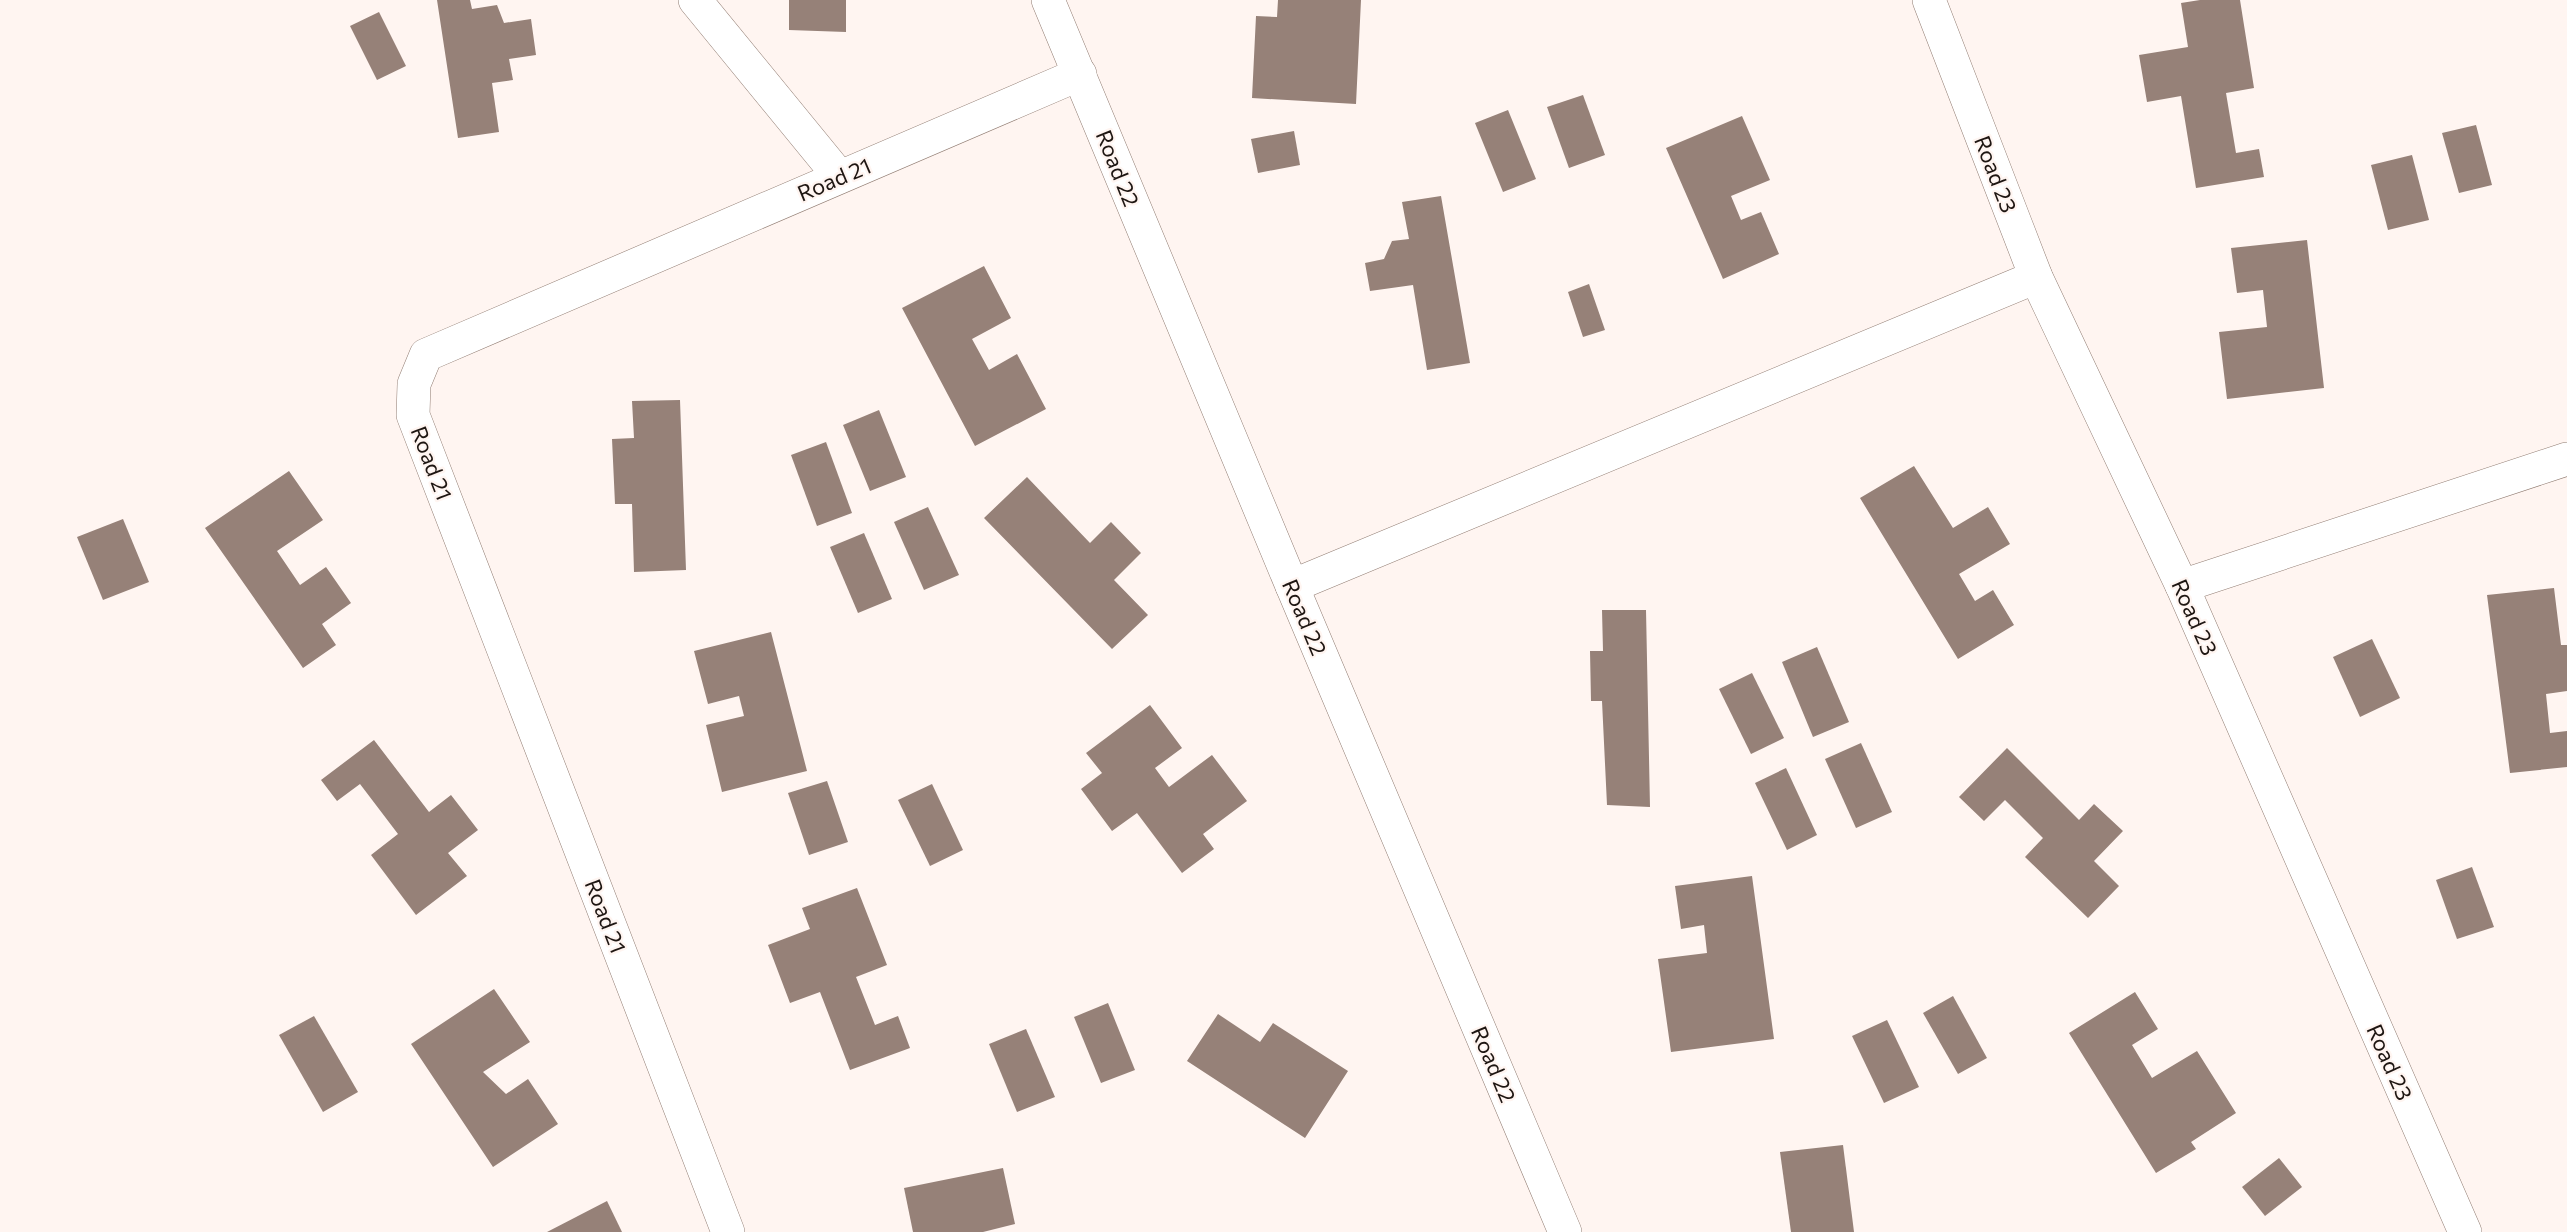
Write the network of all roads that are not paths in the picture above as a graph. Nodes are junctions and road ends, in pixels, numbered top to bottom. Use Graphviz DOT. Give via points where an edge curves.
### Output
graph roads {
  1 [pos="695,0"];
  2 [pos="1048,0"];
  3 [pos="1929,0"];
  4 [pos="1080,74"];
  5 [pos="839,176"];
  6 [pos="2036,277"];
  7 [pos="2567,459"];
  8 [pos="1292,586"];
  9 [pos="2182,586"];
  10 [pos="728,1232"];
  11 [pos="1565,1232"];
  12 [pos="2465,1232"];
  1 -- 5 [label="street"];
  2 -- 4 [label="street, Road 22"];
  3 -- 6 [label="street, Road 23"];
  4 -- 5 [label="street, Road 21"];
  4 -- 8 [label="street, Road 22"];
  5 -- 10 [label="street, Road 21" via="426,355 414,384 413,415"];
  6 -- 8 [label="street"];
  6 -- 9 [label="street, Road 23"];
  7 -- 9 [label="street"];
  8 -- 11 [label="street, Road 22"];
  9 -- 12 [label="street, Road 23"];
}
